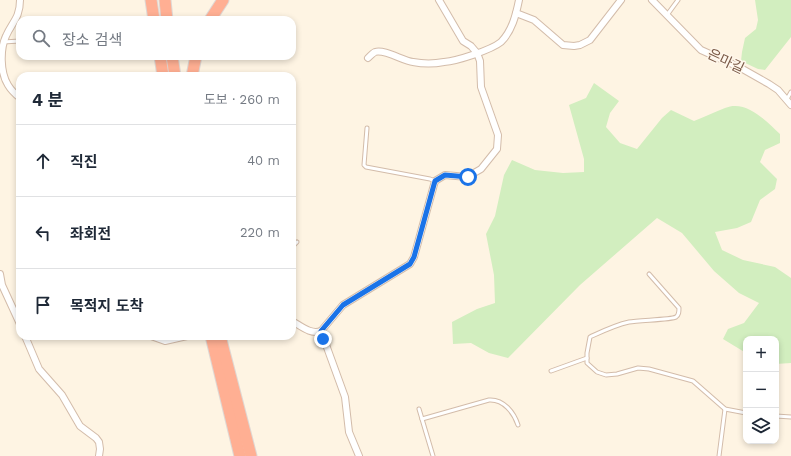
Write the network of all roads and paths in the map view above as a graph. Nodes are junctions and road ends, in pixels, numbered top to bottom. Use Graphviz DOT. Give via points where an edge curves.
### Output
graph roads {
  1 [pos="20,0"];
  2 [pos="151,0"];
  3 [pos="157,0"];
  4 [pos="165,0"];
  5 [pos="223,0"];
  6 [pos="439,0"];
  7 [pos="518,0"];
  8 [pos="621,0"];
  9 [pos="652,0"];
  10 [pos="678,0"];
  11 [pos="516,13"];
  12 [pos="667,15"];
  13 [pos="18,16"];
  14 [pos="153,16"];
  15 [pos="159,16"];
  16 [pos="167,16"];
  17 [pos="213,16"];
  18 [pos="16,19"];
  19 [pos="16,41"];
  20 [pos="3,42"];
  21 [pos="477,53"];
  22 [pos="368,58"];
  23 [pos="162,60"];
  24 [pos="173,60"];
  25 [pos="195,60"];
  26 [pos="163,72"];
  27 [pos="174,72"];
  28 [pos="193,72"];
  29 [pos="791,92"];
  30 [pos="16,94"];
  31 [pos="788,103"];
  32 [pos="367,128"];
  33 [pos="435,181"];
  34 [pos="0,274"];
  35 [pos="649,274"];
  36 [pos="16,315"];
  37 [pos="296,323"];
  38 [pos="321,331"];
  39 [pos="27,340"];
  40 [pos="212,340"];
  41 [pos="221,340"];
  42 [pos="587,358"];
  43 [pos="551,371"];
  44 [pos="419,409"];
  45 [pos="725,409"];
  46 [pos="234,412"];
  47 [pos="743,412"];
  48 [pos="779,416"];
  49 [pos="791,417"];
  50 [pos="422,419"];
  51 [pos="518,425"];
  52 [pos="250,452"];
  53 [pos="99,456"];
  54 [pos="240,456"];
  55 [pos="359,456"];
  56 [pos="433,456"];
  57 [pos="719,456"];
  1 -- 13 [label="street"];
  2 -- 14 [label="highway"];
  3 -- 15 [label="highway"];
  4 -- 16 [label="highway"];
  5 -- 17 [label="highway"];
  6 -- 21 [label="street" via="463,41"];
  7 -- 11 [label="street"];
  8 -- 11 [label="street" via="590,40 574,46 563,45 534,20"];
  9 -- 12 [label="street, 은마길"];
  10 -- 12 [label="lane"];
  11 -- 21 [label="street" via="510,30 500,42"];
  12 -- 31 [label="street, 은마길" via="701,50 769,84 778,90"];
  18 -- 20 [label="street"];
  19 -- 20 [label="lane"];
  20 -- 30 [label="street" via="5,77"];
  21 -- 22 [label="street" via="437,63 408,61 381,52 374,52"];
  21 -- 33 [label="street" via="480,61 481,87 498,135 497,149 481,169 468,177 445,175"];
  23 -- 26 [label="highway"];
  24 -- 27 [label="highway"];
  25 -- 28 [label="highway"];
  29 -- 31 [label="lane, 은마길"];
  32 -- 33 [label="lane" via="364,165 366,167"];
  33 -- 38 [label="street" via="410,264 343,305"];
  34 -- 36 [label="street" via="2,285"];
  35 -- 42 [label="lane" via="679,308 677,316 629,322 606,329 590,337"];
  37 -- 38 [label="street" via="312,332"];
  38 -- 55 [label="street" via="345,397 349,432"];
  39 -- 53 [label="street" via="39,369 62,395 80,426 99,442"];
  40 -- 46 [label="highway"];
  41 -- 46 [label="highway"];
  42 -- 43 [label="lane"];
  42 -- 45 [label="lane" via="587,363 592,368 606,375 638,368 693,381"];
  44 -- 50 [label="lane"];
  45 -- 47 [label="lane"];
  45 -- 57 [label="lane"];
  46 -- 52 [label="highway"];
  46 -- 54 [label="highway"];
  48 -- 49 [label="lane"];
  50 -- 51 [label="lane" via="493,400 510,410"];
  50 -- 56 [label="lane"];
}
